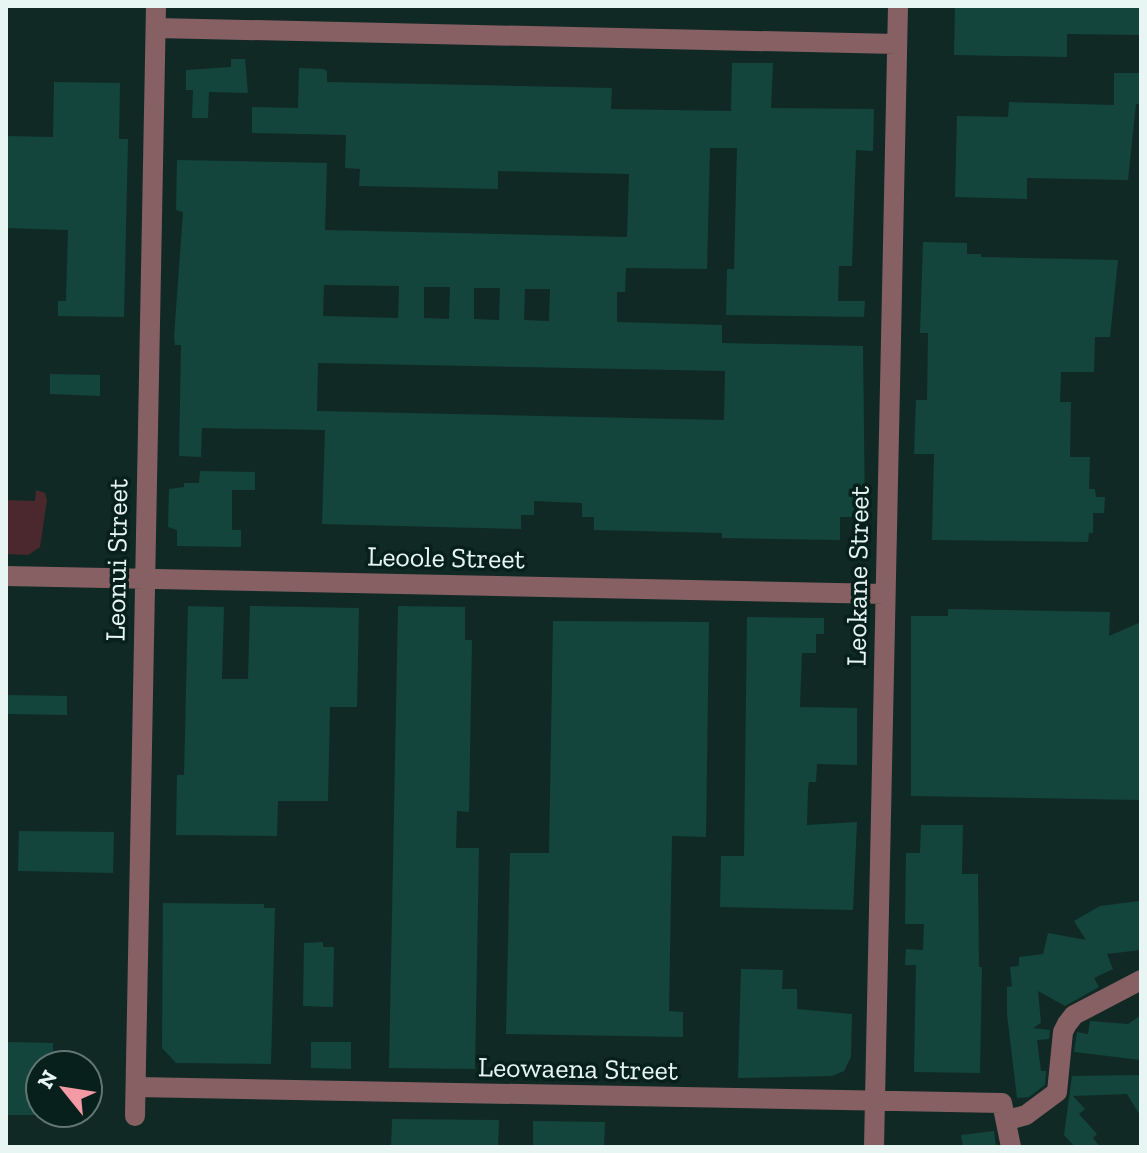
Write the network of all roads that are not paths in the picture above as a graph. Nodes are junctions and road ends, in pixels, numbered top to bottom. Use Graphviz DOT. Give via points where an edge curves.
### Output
graph roads {
  1 [pos="156,6"];
  2 [pos="898,6"];
  3 [pos="156,28"];
  4 [pos="897,44"];
  5 [pos="6,576"];
  6 [pos="144,578"];
  7 [pos="885,594"];
  8 [pos="1141,980"];
  9 [pos="136,1087"];
  10 [pos="875,1102"];
  11 [pos="135,1116"];
  12 [pos="1008,1120"];
  13 [pos="874,1147"];
  14 [pos="1011,1147"];
  1 -- 3 [label="street, Leonui Street"];
  2 -- 4 [label="street, Leokane Street"];
  3 -- 4 [label="street"];
  3 -- 6 [label="street, Leonui Street"];
  4 -- 7 [label="street, Leokane Street"];
  5 -- 6 [label="street, Leoole Street"];
  6 -- 7 [label="street, Leoole Street"];
  6 -- 9 [label="street, Leonui Street"];
  7 -- 10 [label="street, Leokane Street"];
  8 -- 12 [label="street" via="1074,1015 1063,1032 1057,1092 1026,1115"];
  9 -- 10 [label="street, Leowaena Street"];
  9 -- 11 [label="street, Leonui Street"];
  10 -- 12 [label="street, Leowaena Street" via="1002,1103"];
  10 -- 13 [label="street, Leokane Street"];
  12 -- 14 [label="street"];
}
